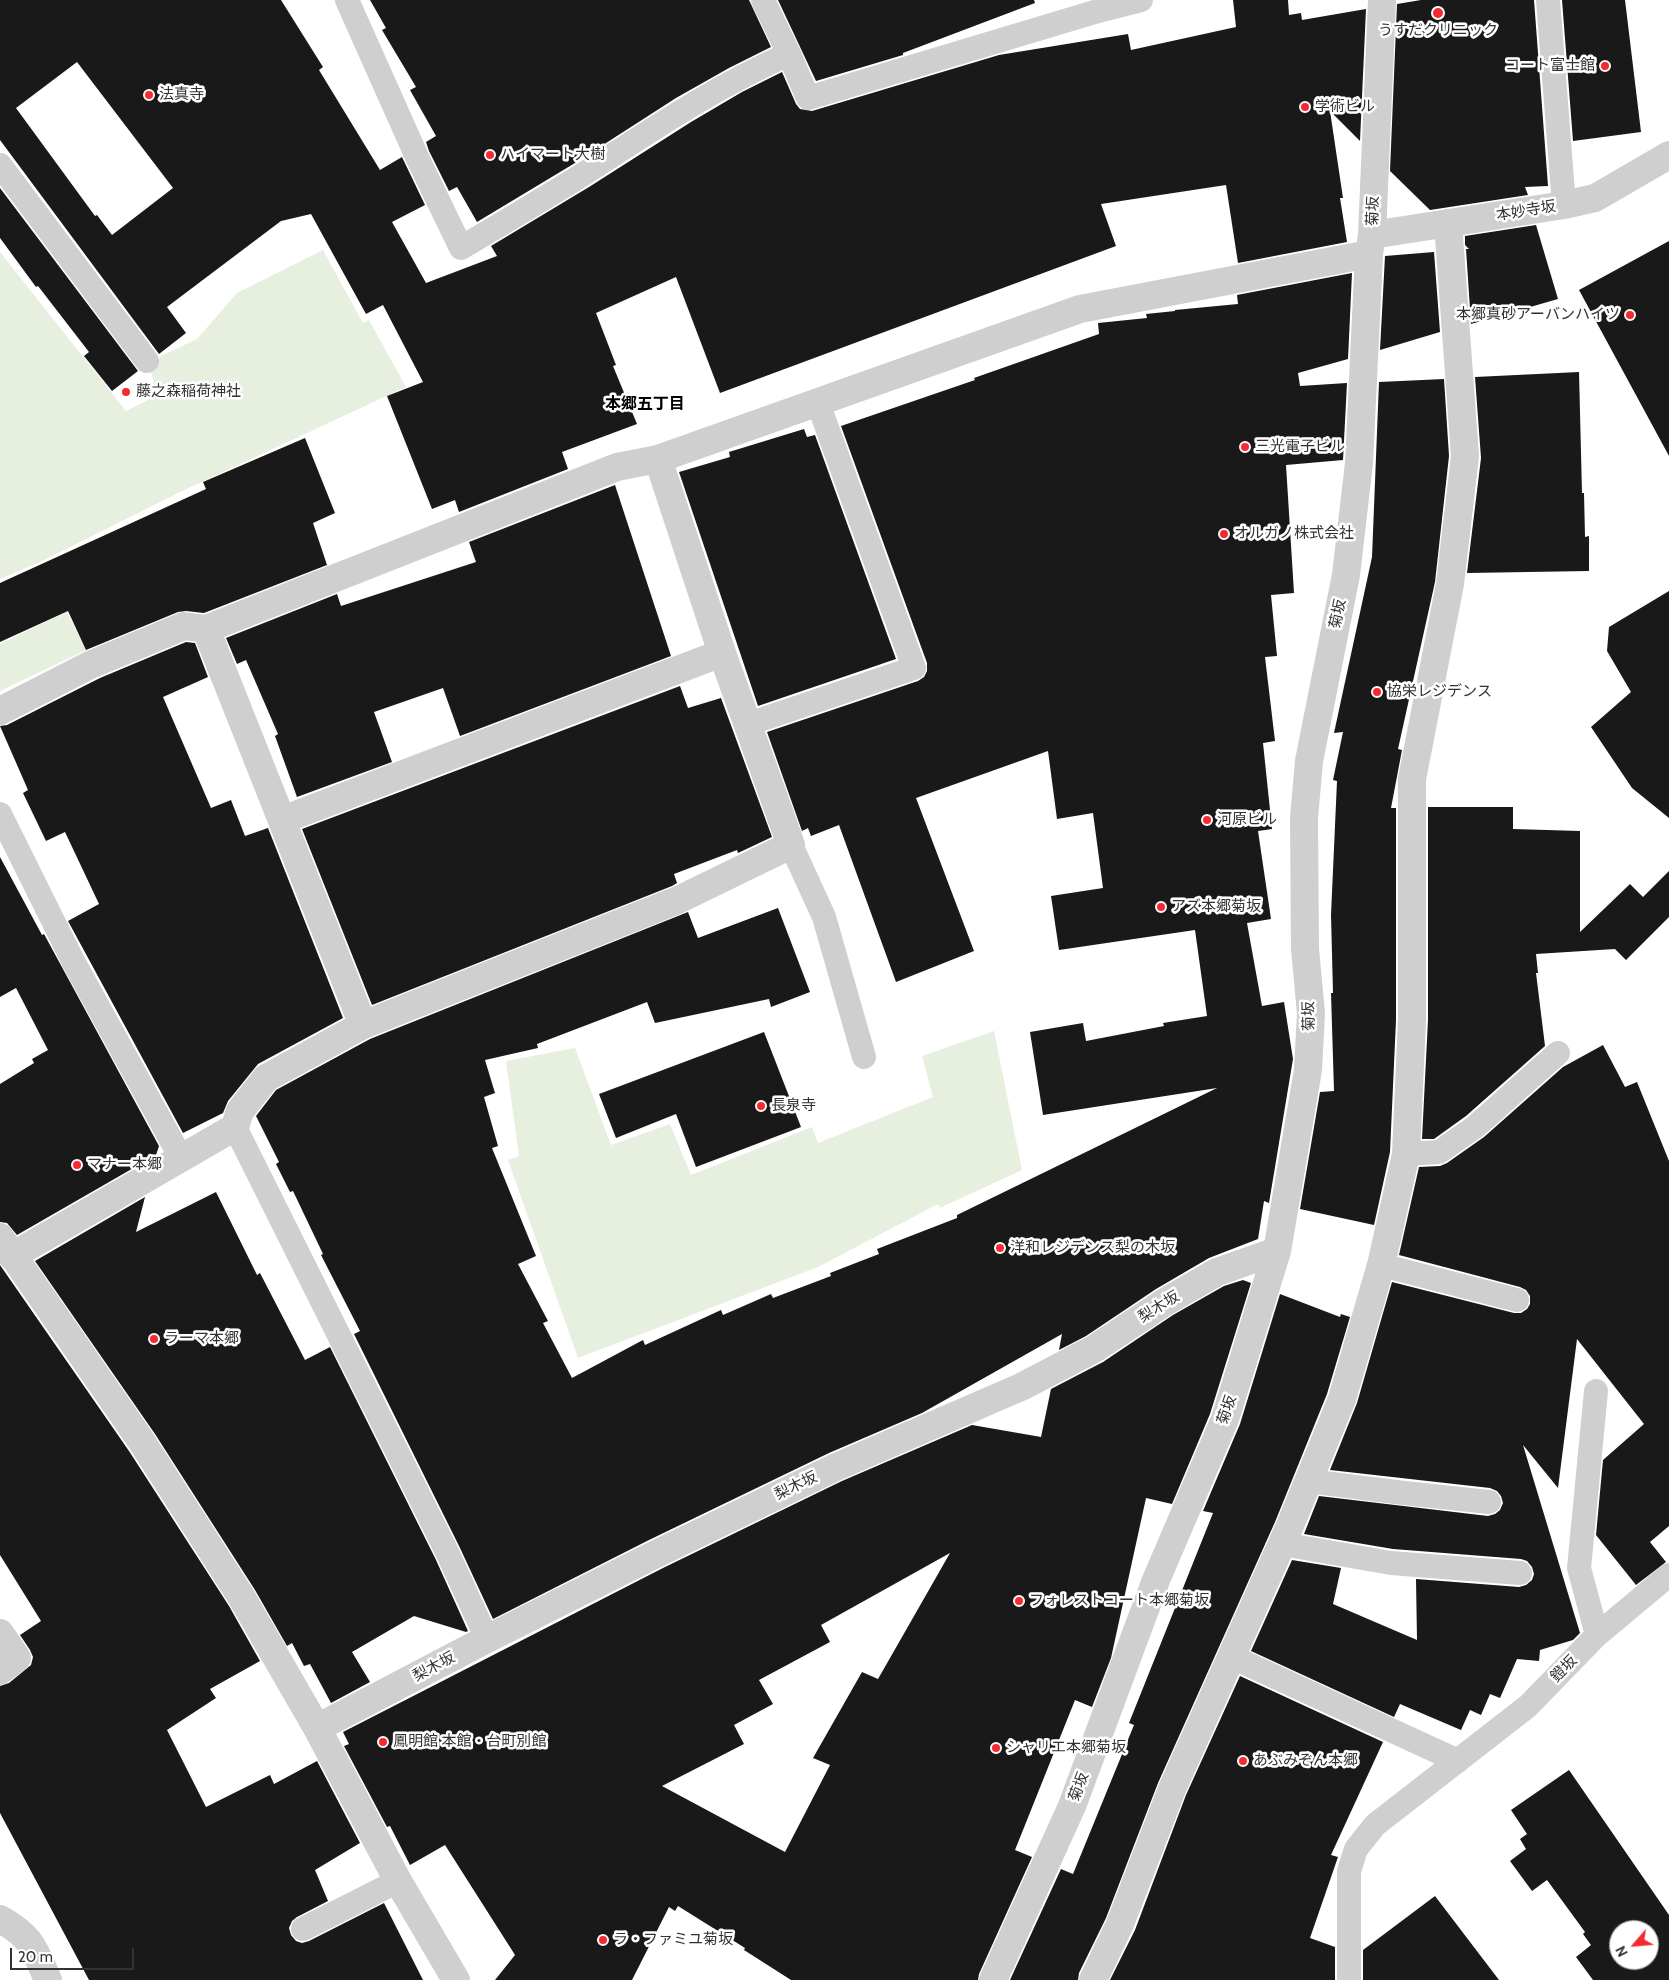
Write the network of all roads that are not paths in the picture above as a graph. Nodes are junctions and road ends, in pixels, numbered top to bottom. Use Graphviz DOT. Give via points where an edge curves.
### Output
graph roads {
  1 [pos="347,0"];
  2 [pos="763,0"];
  3 [pos="1141,0"];
  4 [pos="1382,0"];
  5 [pos="1548,0"];
  6 [pos="1097,5"];
  7 [pos="789,54"];
  8 [pos="1669,155"];
  9 [pos="0,165"];
  10 [pos="1564,205"];
  11 [pos="1448,223"];
  12 [pos="1370,245"];
  13 [pos="147,361"];
  14 [pos="818,403"];
  15 [pos="658,459"];
  16 [pos="206,629"];
  17 [pos="722,653"];
  18 [pos="0,711"];
  19 [pos="748,724"];
  20 [pos="0,814"];
  21 [pos="282,820"];
  22 [pos="791,845"];
  23 [pos="363,1025"];
  24 [pos="1558,1053"];
  25 [pos="864,1057"];
  26 [pos="235,1127"];
  27 [pos="1406,1154"];
  28 [pos="181,1158"];
  29 [pos="6,1246"];
  30 [pos="1277,1251"];
  31 [pos="1382,1266"];
  32 [pos="1517,1300"];
  33 [pos="1596,1391"];
  34 [pos="1308,1481"];
  35 [pos="1490,1502"];
  36 [pos="1282,1544"];
  37 [pos="1520,1574"];
  38 [pos="1669,1575"];
  39 [pos="0,1633"];
  40 [pos="1597,1635"];
  41 [pos="487,1639"];
  42 [pos="1232,1657"];
  43 [pos="0,1671"];
  44 [pos="318,1728"];
  45 [pos="1458,1761"];
  46 [pos="398,1881"];
  47 [pos="0,1918"];
  48 [pos="303,1929"];
  49 [pos="48,1980"];
  50 [pos="456,1980"];
  51 [pos="993,1980"];
  52 [pos="1093,1980"];
  53 [pos="1349,1980"];
  1 -- 7 [label="lane" via="461,248 672,116 753,70"];
  2 -- 7 [label="lane"];
  3 -- 6 [label="lane"];
  4 -- 12 [label="street, 菊坂"];
  5 -- 10 [label="lane"];
  6 -- 7 [label="lane" via="808,98"];
  8 -- 10 [label="street, 本妙寺坂" via="1595,198"];
  9 -- 13 [label="lane"];
  10 -- 11 [label="street, 本妙寺坂"];
  11 -- 12 [label="street, 本妙寺坂"];
  11 -- 27 [label="street" via="1465,456 1450,584 1412,779 1412,1020"];
  12 -- 14 [label="street, 本妙寺坂" via="1080,309"];
  12 -- 30 [label="street, 菊坂" via="1359,463 1346,575 1308,761 1304,818 1305,949 1311,1013 1308,1070"];
  14 -- 15 [label="street, 本妙寺坂"];
  14 -- 19 [label="lane" via="914,668"];
  15 -- 16 [label="street, 本妙寺坂" via="617,467"];
  15 -- 17 [label="street"];
  16 -- 18 [label="street" via="184,626 90,665"];
  16 -- 21 [label="street"];
  17 -- 19 [label="street"];
  17 -- 21 [label="street"];
  19 -- 22 [label="street"];
  20 -- 28 [label="lane" via="72,959"];
  21 -- 23 [label="street"];
  22 -- 23 [label="street" via="678,900"];
  22 -- 25 [label="lane" via="824,917"];
  23 -- 26 [label="street" via="266,1078 240,1111"];
  24 -- 27 [label="lane" via="1475,1127 1439,1152"];
  26 -- 28 [label="street"];
  26 -- 41 [label="lane" via="444,1545"];
  27 -- 31 [label="street"];
  28 -- 29 [label="street"];
  29 -- 44 [label="street" via="142,1442 232,1581"];
  30 -- 41 [label="street, 梨木坂" via="1217,1272 1094,1348 1021,1387 836,1467"];
  30 -- 51 [label="street, 菊坂" via="1225,1419 1156,1580 1072,1806"];
  31 -- 32 [label="lane"];
  31 -- 34 [label="street" via="1342,1399"];
  33 -- 40 [label="lane" via="1579,1568"];
  34 -- 35 [label="lane"];
  34 -- 36 [label="street"];
  36 -- 37 [label="lane" via="1391,1563"];
  36 -- 42 [label="street"];
  38 -- 40 [label="lane, 鐙坂"];
  39 -- 43 [label="street" via="17,1658"];
  40 -- 45 [label="lane, 鐙坂" via="1528,1706"];
  41 -- 44 [label="street, 梨木坂"];
  42 -- 45 [label="lane"];
  42 -- 52 [label="street" via="1172,1789 1120,1924"];
  44 -- 46 [label="street"];
  45 -- 53 [label="lane, 鐙坂" via="1375,1826 1356,1849 1349,1871"];
  46 -- 48 [label="lane"];
  46 -- 50 [label="street"];
  47 -- 49 [label="street" via="18,1929 32,1944"];
}
